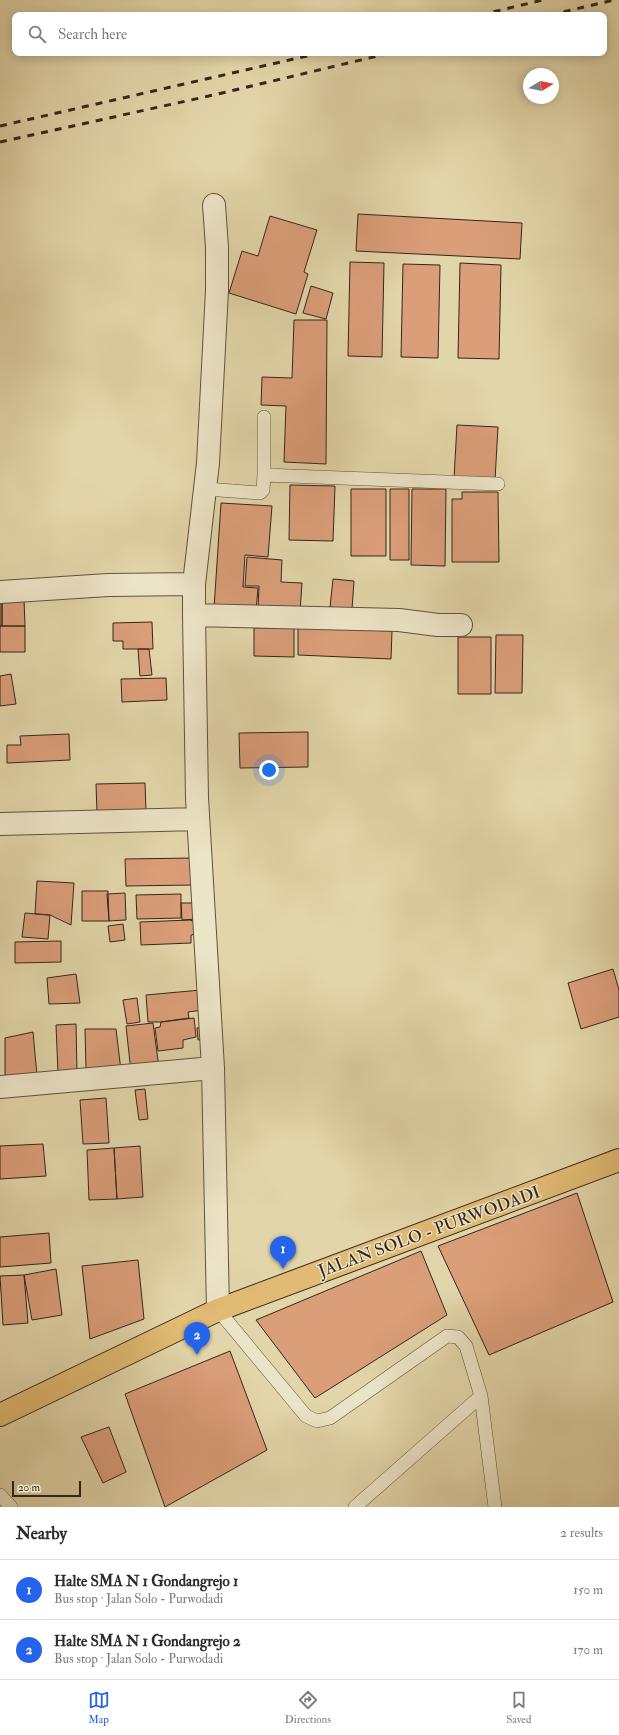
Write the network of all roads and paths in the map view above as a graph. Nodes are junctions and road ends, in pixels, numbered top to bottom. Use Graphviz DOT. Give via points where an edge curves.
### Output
graph roads {
  1 [pos="214,205"];
  2 [pos="264,417"];
  3 [pos="264,475"];
  4 [pos="498,484"];
  5 [pos="206,489"];
  6 [pos="194,584"];
  7 [pos="0,592"];
  8 [pos="194,615"];
  9 [pos="461,625"];
  10 [pos="198,819"];
  11 [pos="0,824"];
  12 [pos="214,1068"];
  13 [pos="0,1087"];
  14 [pos="619,1160"];
  15 [pos="218,1310"];
  16 [pos="481,1396"];
  17 [pos="0,1415"];
  18 [pos="0,1495"];
  19 [pos="11,1507"];
  20 [pos="355,1507"];
  21 [pos="495,1507"];
  1 -- 5 [label="street" via="217,290"];
  2 -- 3 [label="lane"];
  3 -- 4 [label="lane"];
  3 -- 5 [label="lane" via="263,490 260,492"];
  5 -- 6 [label="street"];
  6 -- 7 [label="street" via="108,585"];
  6 -- 8 [label="street"];
  8 -- 9 [label="street" via="399,620"];
  8 -- 10 [label="street"];
  10 -- 11 [label="street"];
  10 -- 12 [label="street"];
  12 -- 13 [label="street"];
  12 -- 15 [label="street"];
  14 -- 15 [label="main road, JALAN SOLO - PURWODADI"];
  15 -- 16 [label="lane" via="306,1416 318,1421 330,1418 446,1336 458,1337 466,1346"];
  15 -- 17 [label="main road, JALAN SOLO - PURWODADI"];
  16 -- 20 [label="lane"];
  16 -- 21 [label="lane"];
  18 -- 19 [label="lane"];
}
